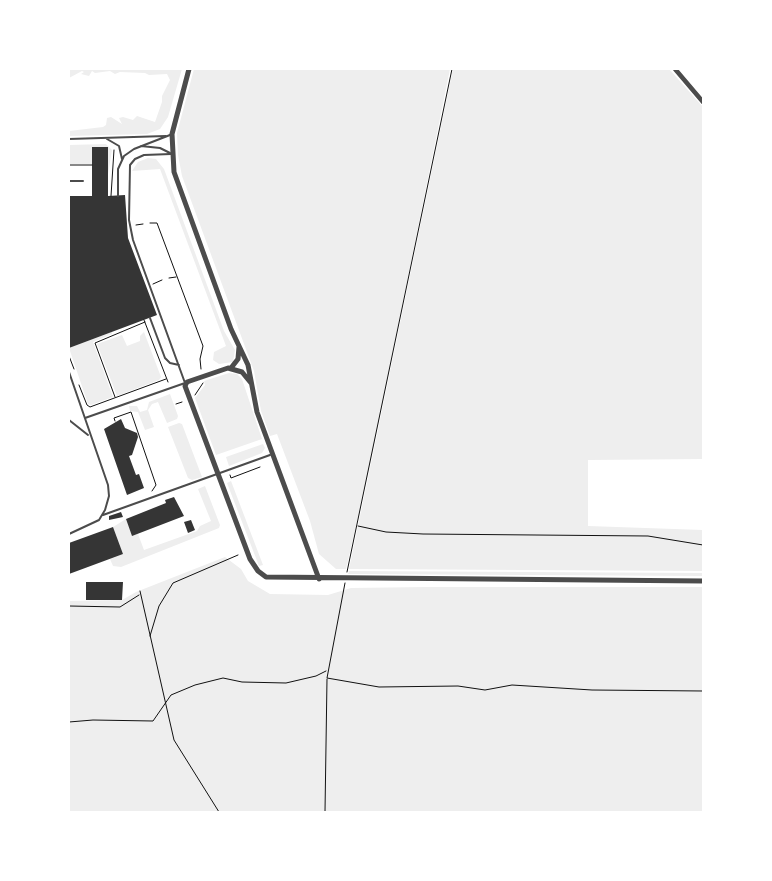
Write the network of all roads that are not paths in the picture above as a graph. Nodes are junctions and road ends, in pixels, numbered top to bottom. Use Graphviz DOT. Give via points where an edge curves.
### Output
graph roads {
  1 [pos="189,69"];
  2 [pos="675,69"];
  3 [pos="703,102"];
  4 [pos="172,134"];
  5 [pos="166,136"];
  6 [pos="104,138"];
  7 [pos="69,139"];
  8 [pos="138,147"];
  9 [pos="172,154"];
  10 [pos="122,159"];
  11 [pos="69,181"];
  12 [pos="83,181"];
  13 [pos="118,196"];
  14 [pos="150,318"];
  15 [pos="238,344"];
  16 [pos="179,365"];
  17 [pos="231,368"];
  18 [pos="69,372"];
  19 [pos="185,383"];
  20 [pos="250,383"];
  21 [pos="85,418"];
  22 [pos="69,420"];
  23 [pos="91,439"];
  24 [pos="273,454"];
  25 [pos="218,474"];
  26 [pos="103,516"];
  27 [pos="69,534"];
  28 [pos="319,579"];
  29 [pos="703,581"];
  1 -- 4 [label="street"];
  2 -- 3 [label="street"];
  4 -- 5 [label="lane"];
  4 -- 9 [label="street"];
  5 -- 6 [label="lane"];
  5 -- 8 [label="lane"];
  6 -- 7 [label="lane"];
  6 -- 10 [label="lane" via="118,146"];
  8 -- 9 [label="lane" via="160,148"];
  8 -- 10 [label="lane"];
  9 -- 15 [label="street" via="176,180"];
  9 -- 16 [label="lane" via="144,154 130,165 129,220 133,240"];
  10 -- 13 [label="lane" via="118,169"];
  11 -- 12 [label="lane"];
  14 -- 16 [label="lane" via="165,358"];
  15 -- 17 [label="street" via="239,356"];
  15 -- 20 [label="street" via="248,364"];
  16 -- 19 [label="lane"];
  17 -- 19 [label="street"];
  17 -- 20 [label="street" via="242,372"];
  18 -- 21 [label="lane"];
  19 -- 21 [label="lane"];
  19 -- 25 [label="street"];
  20 -- 24 [label="street"];
  21 -- 23 [label="lane"];
  22 -- 23 [label="lane"];
  23 -- 26 [label="lane" via="109,491"];
  24 -- 25 [label="lane"];
  24 -- 28 [label="street"];
  25 -- 26 [label="lane"];
  25 -- 28 [label="street" via="250,559 258,571 271,578"];
  26 -- 27 [label="lane" via="94,524"];
  28 -- 29 [label="street"];
}
